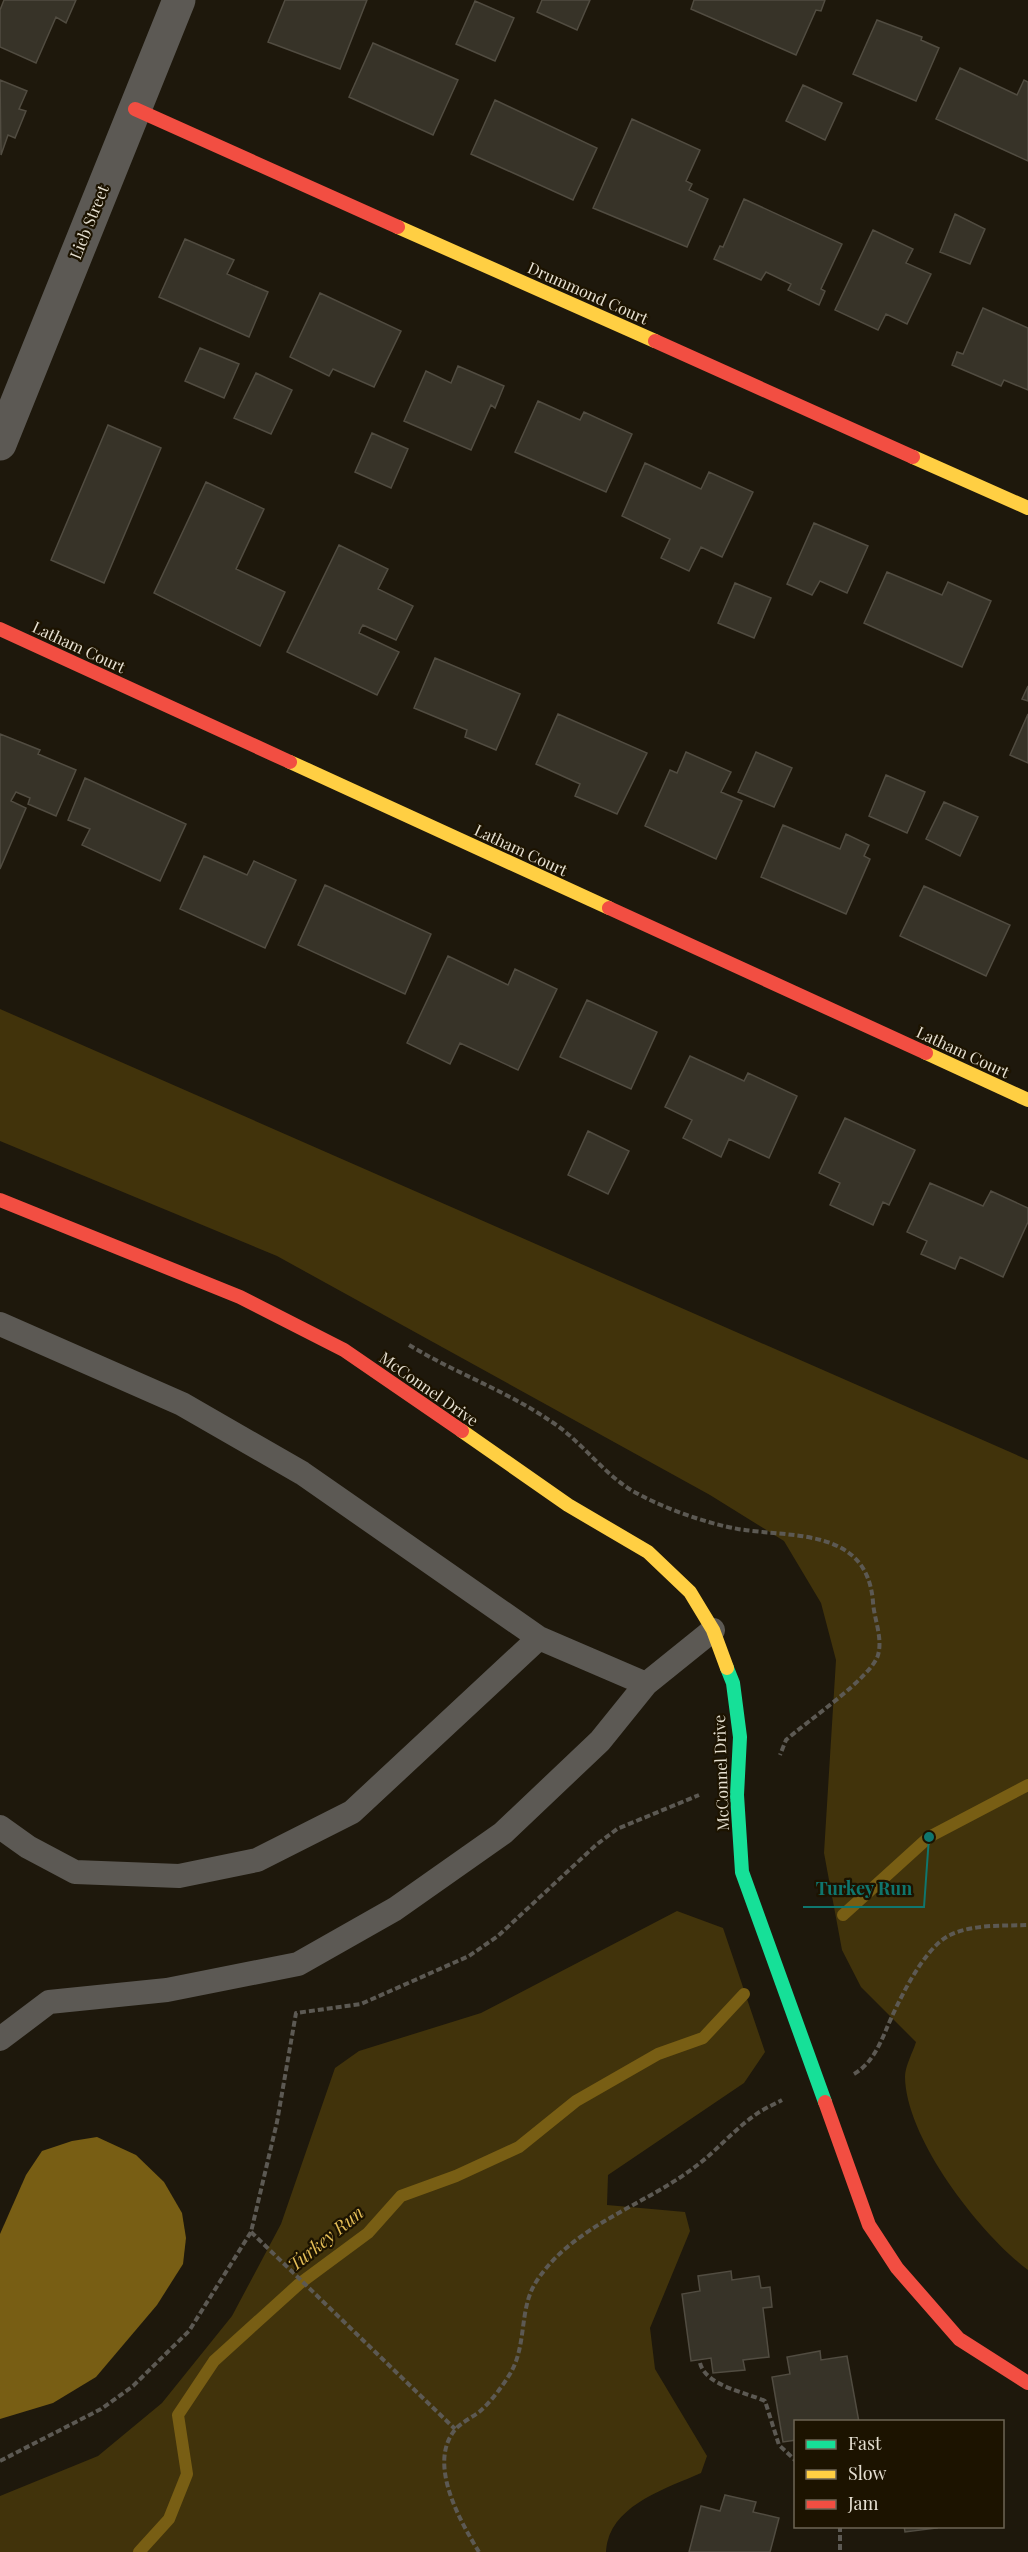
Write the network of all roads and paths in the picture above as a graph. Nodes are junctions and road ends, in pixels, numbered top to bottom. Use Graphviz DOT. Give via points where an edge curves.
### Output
graph roads {
  1 [pos="179,0"];
  2 [pos="135,109"];
  3 [pos="0,444"];
  4 [pos="1028,508"];
  5 [pos="0,629"];
  6 [pos="1028,1100"];
  7 [pos="0,1200"];
  8 [pos="0,1324"];
  9 [pos="713,1630"];
  10 [pos="539,1638"];
  11 [pos="646,1684"];
  12 [pos="736,1795"];
  13 [pos="0,1827"];
  14 [pos="1028,1925"];
  15 [pos="0,2039"];
  16 [pos="819,2086"];
  17 [pos="251,2232"];
  18 [pos="700,2363"];
  19 [pos="1028,2383"];
  20 [pos="455,2429"];
  21 [pos="794,2460"];
  22 [pos="0,2461"];
  23 [pos="840,2528"];
  24 [pos="479,2552"];
  25 [pos="840,2552"];
  1 -- 2 [label="street, Lieb Street"];
  2 -- 3 [label="street, Lieb Street"];
  2 -- 4 [label="street, Drummond Court"];
  5 -- 6 [label="street, Latham Court"];
  7 -- 9 [label="street, McConnel Drive" via="240,1297 344,1350 568,1505 648,1552 690,1592"];
  8 -- 10 [label="lane" via="182,1404 302,1473"];
  9 -- 11 [label="lane"];
  9 -- 12 [label="street, McConnel Drive" via="733,1683 740,1737"];
  10 -- 11 [label="lane"];
  10 -- 13 [label="lane" via="352,1812 257,1860 179,1876 75,1872"];
  11 -- 15 [label="lane" via="600,1741 503,1833 395,1909 298,1964 167,1990 49,2002"];
  12 -- 16 [label="street, McConnel Drive" via="742,1872"];
  12 -- 17 [label="path" via="706,1793 683,1799 617,1829 498,1936 469,1956 361,2004 296,2013 277,2122"];
  14 -- 16 [label="path" via="980,1927 949,1935 918,1967 864,2069"];
  16 -- 19 [label="street, McConnel Drive" via="869,2225 897,2268 959,2339"];
  16 -- 20 [label="path" via="785,2098 755,2115 658,2193 590,2230 556,2257 535,2283 521,2351 509,2376 481,2410"];
  17 -- 20 [label="path"];
  17 -- 22 [label="path" via="189,2331 134,2386 101,2409"];
  18 -- 21 [label="path" via="715,2383 765,2401 779,2445"];
  20 -- 24 [label="path" via="443,2450 447,2483 465,2529"];
  23 -- 25 [label="path"];
}
